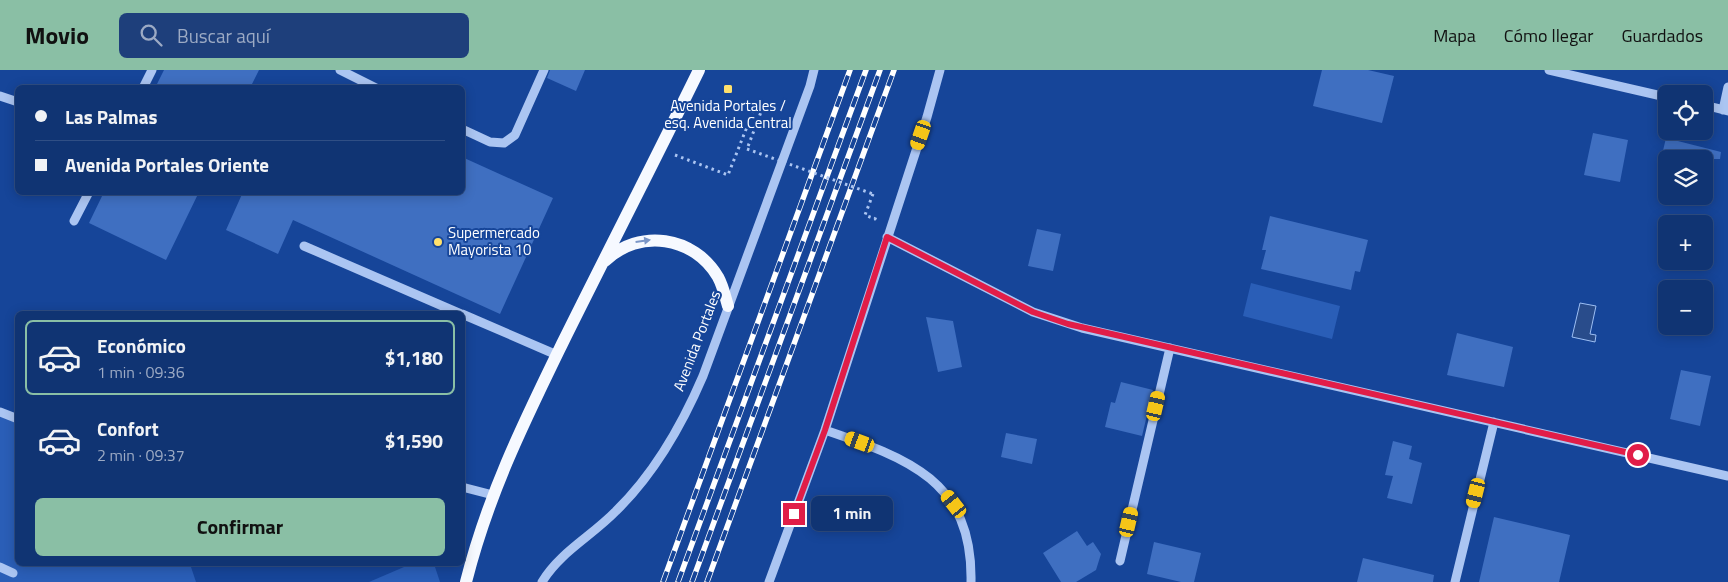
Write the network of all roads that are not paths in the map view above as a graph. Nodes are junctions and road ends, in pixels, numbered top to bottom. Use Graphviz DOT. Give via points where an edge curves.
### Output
graph roads {
  1 [pos="152,70"];
  2 [pos="340,70"];
  3 [pos="544,70"];
  4 [pos="699,70"];
  5 [pos="814,70"];
  6 [pos="940,70"];
  7 [pos="1549,70"];
  8 [pos="144,85"];
  9 [pos="370,85"];
  10 [pos="1728,87"];
  11 [pos="1658,95"];
  12 [pos="0,96"];
  13 [pos="15,101"];
  14 [pos="1725,110"];
  15 [pos="465,130"];
  16 [pos="87,195"];
  17 [pos="74,221"];
  18 [pos="887,237"];
  19 [pos="304,246"];
  20 [pos="602,264"];
  21 [pos="728,306"];
  22 [pos="455,311"];
  23 [pos="465,315"];
  24 [pos="1170,348"];
  25 [pos="557,355"];
  26 [pos="0,412"];
  27 [pos="15,418"];
  28 [pos="1494,422"];
  29 [pos="825,430"];
  30 [pos="1728,476"];
  31 [pos="465,488"];
  32 [pos="492,494"];
  33 [pos="467,560"];
  34 [pos="1120,561"];
  35 [pos="0,567"];
  36 [pos="13,573"];
  37 [pos="466,582"];
  38 [pos="542,582"];
  39 [pos="769,582"];
  40 [pos="971,582"];
  41 [pos="1455,582"];
  1 -- 8 [label="street"];
  2 -- 9 [label="street"];
  3 -- 15 [label="street" via="515,136 504,143 490,142"];
  4 -- 20 [label="main road"];
  5 -- 21 [label="street, Avenida Portales"];
  6 -- 18 [label="street"];
  7 -- 11 [label="street"];
  10 -- 14 [label="street"];
  12 -- 13 [label="street"];
  16 -- 17 [label="street"];
  18 -- 24 [label="street" via="1033,312 1082,328"];
  18 -- 29 [label="street"];
  19 -- 22 [label="street"];
  20 -- 21 [label="main road, one-way" via="623,247 636,242 672,242 697,254 708,264 718,277"];
  20 -- 25 [label="main road"];
  21 -- 38 [label="street, Avenida Portales" via="694,398 666,448 616,512 562,557"];
  23 -- 25 [label="street"];
  24 -- 28 [label="street"];
  24 -- 34 [label="street"];
  25 -- 32 [label="main road"];
  26 -- 27 [label="street"];
  28 -- 30 [label="street"];
  28 -- 41 [label="street"];
  29 -- 39 [label="street"];
  29 -- 40 [label="street" via="894,456 942,489 962,521 970,552"];
  31 -- 32 [label="street"];
  32 -- 33 [label="main road"];
  33 -- 37 [label="main road"];
  35 -- 36 [label="street"];
}
